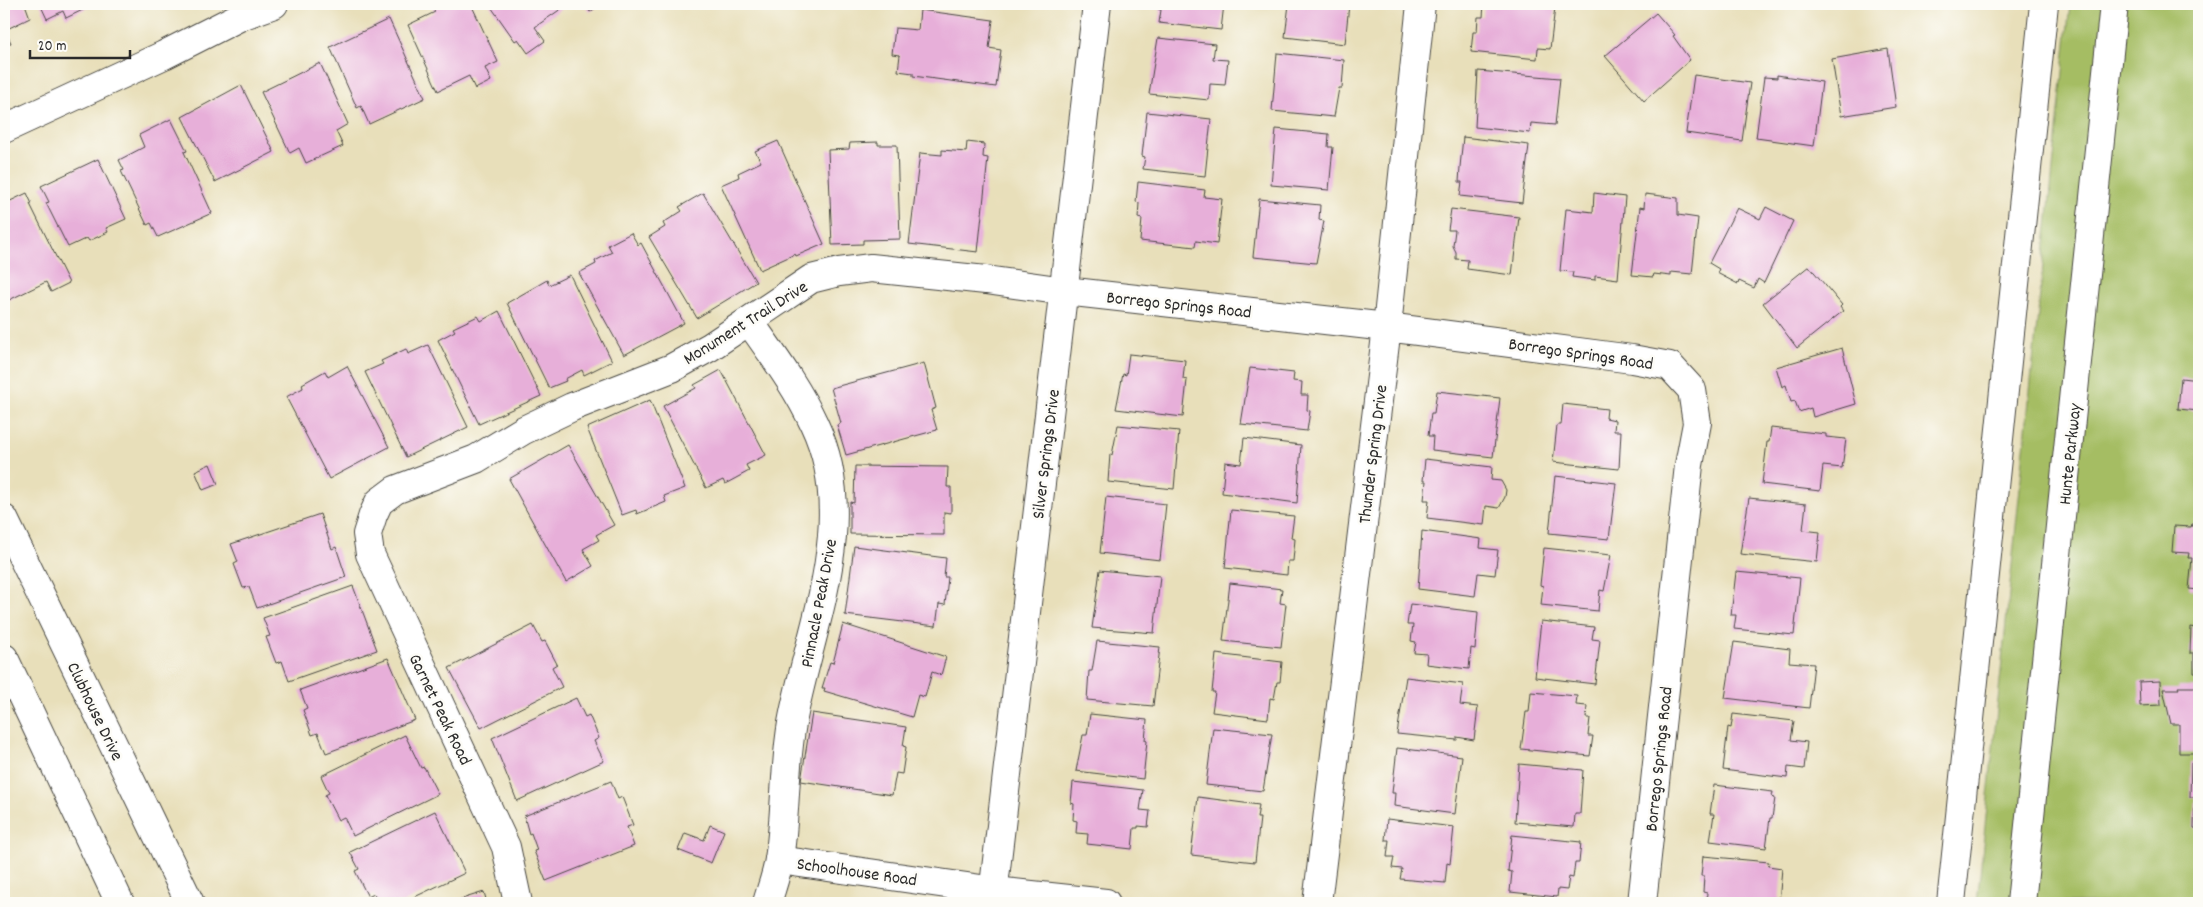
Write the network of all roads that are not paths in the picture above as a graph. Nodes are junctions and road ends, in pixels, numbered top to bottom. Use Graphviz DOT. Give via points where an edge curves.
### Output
graph roads {
  1 [pos="1097,4"];
  2 [pos="1421,4"];
  3 [pos="2044,4"];
  4 [pos="2114,4"];
  5 [pos="268,5"];
  6 [pos="4,129"];
  7 [pos="1064,291"];
  8 [pos="749,321"];
  9 [pos="1387,327"];
  10 [pos="373,515"];
  11 [pos="4,518"];
  12 [pos="4,658"];
  13 [pos="779,860"];
  14 [pos="993,897"];
  15 [pos="120,903"];
  16 [pos="190,903"];
  17 [pos="518,903"];
  18 [pos="767,903"];
  19 [pos="1106,903"];
  20 [pos="1317,903"];
  21 [pos="1642,903"];
  22 [pos="1951,903"];
  23 [pos="2021,903"];
  1 -- 7 [label="street, Silver Springs Drive"];
  2 -- 9 [label="street, Thunder Spring Drive"];
  3 -- 22 [label="street"];
  4 -- 23 [label="street, Hunte Parkway"];
  5 -- 6 [label="street"];
  7 -- 8 [label="street, Monument Trail Drive" via="871,268 811,279"];
  7 -- 9 [label="street, Borrego Springs Road"];
  7 -- 14 [label="street, Silver Springs Drive"];
  8 -- 10 [label="street, Monument Trail Drive" via="672,368 572,407 524,430 476,459 395,490 379,502"];
  8 -- 13 [label="street, Pinnacle Peak Drive" via="815,424 831,472 834,518 828,572 792,724"];
  9 -- 20 [label="street, Thunder Spring Drive"];
  9 -- 21 [label="street, Borrego Springs Road" via="1670,366 1692,390 1697,423 1689,465"];
  10 -- 17 [label="street, Garnet Peak Road" via="367,534 370,554 506,848"];
  11 -- 16 [label="street, Clubhouse Drive"];
  12 -- 15 [label="street"];
  13 -- 14 [label="street, Schoolhouse Road"];
  13 -- 18 [label="street, Pinnacle Peak Drive"];
  14 -- 19 [label="street, Schoolhouse Road"];
}
